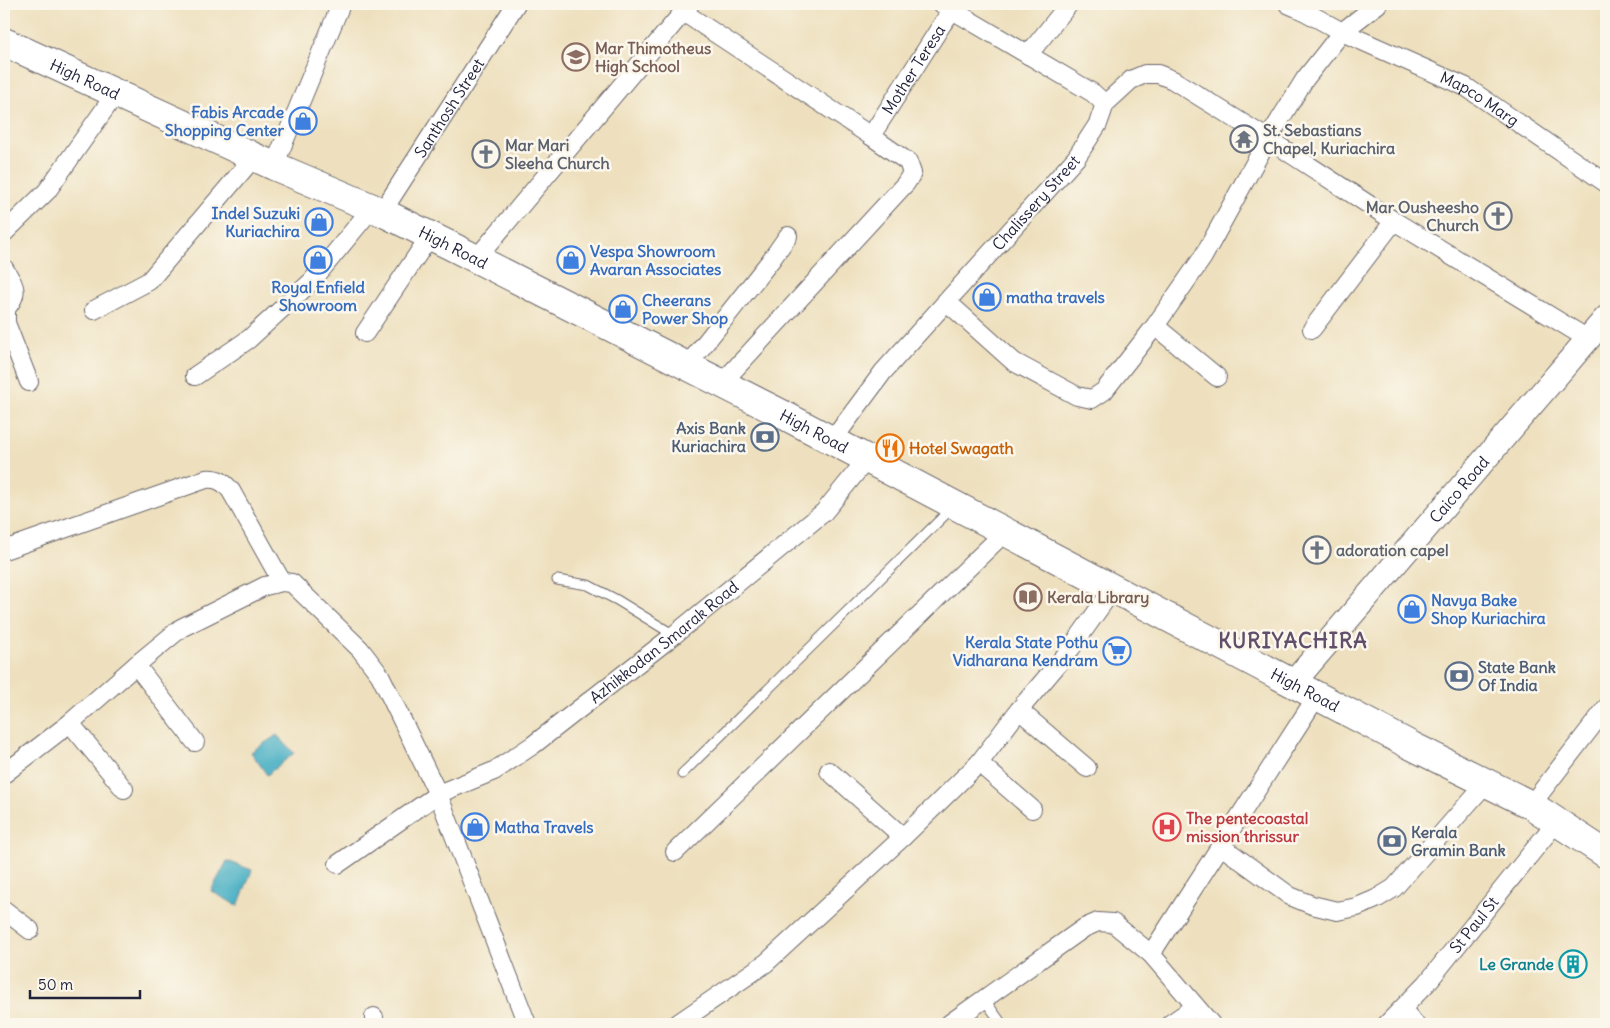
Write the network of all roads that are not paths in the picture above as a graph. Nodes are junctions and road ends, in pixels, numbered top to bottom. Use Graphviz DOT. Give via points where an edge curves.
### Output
graph roads {
  1 [pos="341,4"];
  2 [pos="516,4"];
  3 [pos="1069,4"];
  4 [pos="1288,4"];
  5 [pos="1378,4"];
  6 [pos="950,6"];
  7 [pos="686,8"];
  8 [pos="1342,32"];
  9 [pos="4,42"];
  10 [pos="1028,55"];
  11 [pos="116,93"];
  12 [pos="1106,104"];
  13 [pos="871,136"];
  14 [pos="1268,139"];
  15 [pos="264,161"];
  16 [pos="1606,183"];
  17 [pos="377,210"];
  18 [pos="1394,221"];
  19 [pos="4,233"];
  20 [pos="430,236"];
  21 [pos="788,236"];
  22 [pos="476,259"];
  23 [pos="4,268"];
  24 [pos="946,301"];
  25 [pos="5,309"];
  26 [pos="94,310"];
  27 [pos="1606,318"];
  28 [pos="1155,326"];
  29 [pos="1312,329"];
  30 [pos="364,333"];
  31 [pos="1588,340"];
  32 [pos="687,366"];
  33 [pos="195,376"];
  34 [pos="1217,377"];
  35 [pos="29,382"];
  36 [pos="721,384"];
  37 [pos="832,441"];
  38 [pos="866,459"];
  39 [pos="955,505"];
  40 [pos="1005,532"];
  41 [pos="4,550"];
  42 [pos="558,580"];
  43 [pos="282,582"];
  44 [pos="1113,589"];
  45 [pos="674,635"];
  46 [pos="136,664"];
  47 [pos="1293,683"];
  48 [pos="1317,696"];
  49 [pos="1606,708"];
  50 [pos="1019,710"];
  51 [pos="70,723"];
  52 [pos="194,742"];
  53 [pos="979,763"];
  54 [pos="1087,768"];
  55 [pos="829,771"];
  56 [pos="4,774"];
  57 [pos="682,774"];
  58 [pos="1486,782"];
  59 [pos="124,789"];
  60 [pos="438,794"];
  61 [pos="1531,805"];
  62 [pos="1032,809"];
  63 [pos="1557,821"];
  64 [pos="904,837"];
  65 [pos="1220,846"];
  66 [pos="675,852"];
  67 [pos="1606,854"];
  68 [pos="338,864"];
  69 [pos="4,910"];
  70 [pos="30,930"];
  71 [pos="1151,954"];
  72 [pos="984,999"];
  73 [pos="1195,1007"];
  74 [pos="1402,1009"];
  75 [pos="527,1024"];
  76 [pos="677,1024"];
  77 [pos="949,1024"];
  78 [pos="1002,1024"];
  79 [pos="1170,1024"];
  80 [pos="1211,1024"];
  81 [pos="1387,1024"];
  82 [pos="1415,1024"];
  1 -- 15 [label="street"];
  2 -- 17 [label="street, Santhosh Street"];
  3 -- 10 [label="street"];
  4 -- 8 [label="street, Mapco Marg"];
  5 -- 8 [label="street"];
  6 -- 10 [label="street"];
  6 -- 13 [label="street, Mother Teresa"];
  7 -- 13 [label="street"];
  7 -- 22 [label="street"];
  8 -- 14 [label="street" via="1305,79"];
  8 -- 16 [label="street, Mapco Marg" via="1466,87"];
  9 -- 11 [label="main road, High Road"];
  10 -- 12 [label="street"];
  11 -- 15 [label="main road, High Road"];
  11 -- 19 [label="street" via="47,190"];
  12 -- 14 [label="street" via="1131,80 1145,74 1158,74"];
  12 -- 24 [label="street, Chalissery Street" via="1098,124 1076,158"];
  13 -- 36 [label="street" via="908,162 912,173 906,183"];
  14 -- 18 [label="street"];
  14 -- 28 [label="street" via="1203,257"];
  15 -- 17 [label="main road, High Road"];
  15 -- 26 [label="street" via="149,280"];
  17 -- 20 [label="main road, High Road"];
  17 -- 33 [label="street, Santhosh Street" via="312,281 249,339"];
  18 -- 29 [label="street"];
  18 -- 31 [label="street"];
  20 -- 22 [label="main road, High Road"];
  20 -- 30 [label="street"];
  21 -- 32 [label="street"];
  22 -- 32 [label="main road, High Road"];
  23 -- 25 [label="street" via="16,294"];
  24 -- 28 [label="street" via="1014,362 1077,396 1092,399 1104,391"];
  24 -- 37 [label="street, Chalissery Street" via="883,372"];
  25 -- 35 [label="street" via="6,324"];
  27 -- 31 [label="street, Caico Road"];
  28 -- 34 [label="street"];
  31 -- 47 [label="street, Caico Road"];
  32 -- 36 [label="main road, High Road"];
  36 -- 37 [label="main road, High Road"];
  37 -- 38 [label="main road, High Road"];
  38 -- 39 [label="main road, High Road"];
  38 -- 45 [label="street, Azhikkodan Smarak Road" via="824,512"];
  39 -- 40 [label="main road, High Road"];
  39 -- 57 [label="lane"];
  40 -- 44 [label="main road, High Road"];
  40 -- 66 [label="street"];
  41 -- 43 [label="street" via="215,478 231,491"];
  42 -- 45 [label="lane" via="588,585"];
  43 -- 46 [label="street" via="264,586 182,628"];
  43 -- 60 [label="street" via="292,583 360,649 380,675"];
  44 -- 47 [label="main road, High Road"];
  44 -- 50 [label="street" via="1069,650"];
  45 -- 60 [label="street, Azhikkodan Smarak Road" via="533,744 494,770"];
  46 -- 51 [label="street"];
  46 -- 52 [label="street"];
  47 -- 48 [label="main road, High Road"];
  48 -- 58 [label="main road, High Road"];
  48 -- 65 [label="street"];
  49 -- 61 [label="street"];
  50 -- 53 [label="street"];
  50 -- 54 [label="street"];
  51 -- 56 [label="street"];
  51 -- 59 [label="street"];
  53 -- 62 [label="street"];
  53 -- 64 [label="street"];
  55 -- 64 [label="street"];
  58 -- 61 [label="main road, High Road"];
  58 -- 65 [label="street" via="1394,888 1357,907 1337,911 1290,896"];
  60 -- 68 [label="street, Azhikkodan Smarak Road"];
  60 -- 75 [label="street"];
  61 -- 63 [label="main road, High Road"];
  63 -- 67 [label="main road, High Road"];
  63 -- 74 [label="street, St Paul St" via="1427,983"];
  64 -- 76 [label="street" via="766,963"];
  65 -- 71 [label="street"];
  69 -- 70 [label="street"];
  71 -- 72 [label="street" via="1113,923 1098,922 1084,928"];
  71 -- 73 [label="street"];
  72 -- 77 [label="street"];
  72 -- 78 [label="lane"];
  73 -- 79 [label="street"];
  73 -- 80 [label="street"];
  74 -- 81 [label="street, St Paul St"];
  74 -- 82 [label="street"];
}
